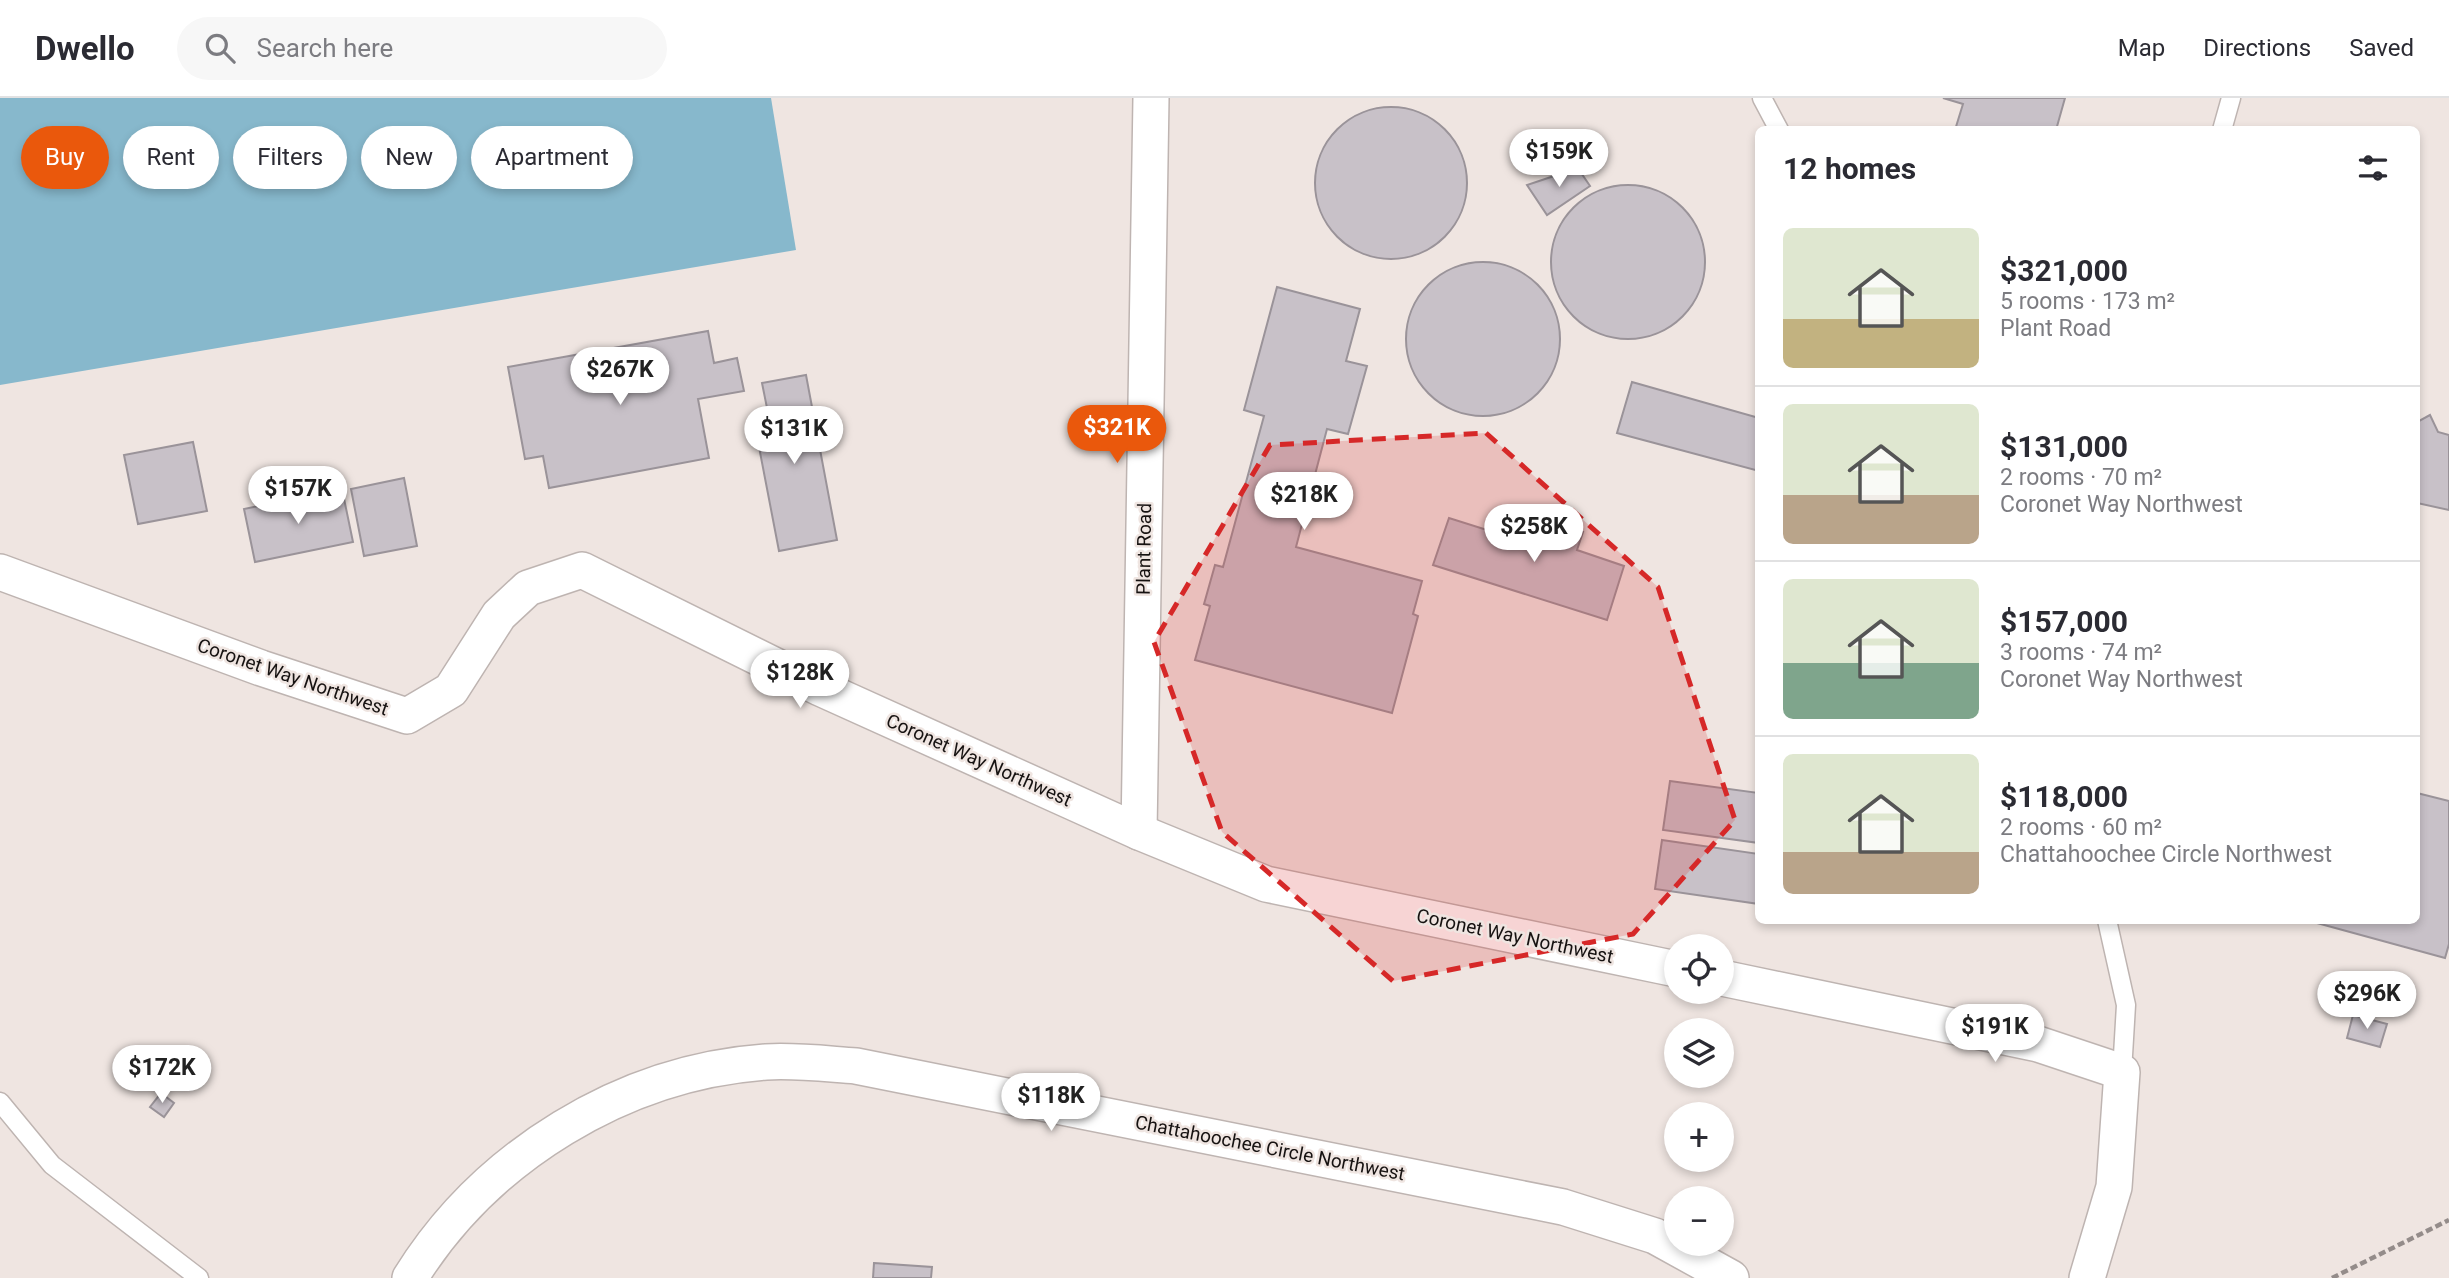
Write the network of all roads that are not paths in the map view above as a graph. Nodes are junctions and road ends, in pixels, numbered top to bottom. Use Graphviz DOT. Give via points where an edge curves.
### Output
graph roads {
  1 [pos="1151,98"];
  2 [pos="1762,98"];
  3 [pos="2231,98"];
  4 [pos="1777,126"];
  5 [pos="2223,126"];
  6 [pos="0,572"];
  7 [pos="1139,832"];
  8 [pos="2108,924"];
  9 [pos="1664,967"];
  10 [pos="1734,980"];
  11 [pos="2122,1072"];
  12 [pos="0,1102"];
  13 [pos="199,1278"];
  14 [pos="410,1278"];
  15 [pos="1731,1278"];
  16 [pos="2087,1278"];
  1 -- 7 [label="street, Plant Road"];
  2 -- 4 [label="lane"];
  3 -- 5 [label="lane"];
  6 -- 7 [label="street, Coronet Way Northwest" via="407,716 451,690 499,615 528,588 582,570 820,688"];
  7 -- 9 [label="street, Coronet Way Northwest" via="1266,884"];
  8 -- 11 [label="lane" via="2126,1005"];
  10 -- 11 [label="street" via="2039,1044"];
  11 -- 16 [label="street" via="2113,1187"];
  12 -- 13 [label="lane" via="52,1165"];
  14 -- 15 [label="street, Chattahoochee Circle Northwest" via="460,1212 529,1149 600,1106 677,1076 767,1062 856,1066 1563,1207 1655,1236"];
}
